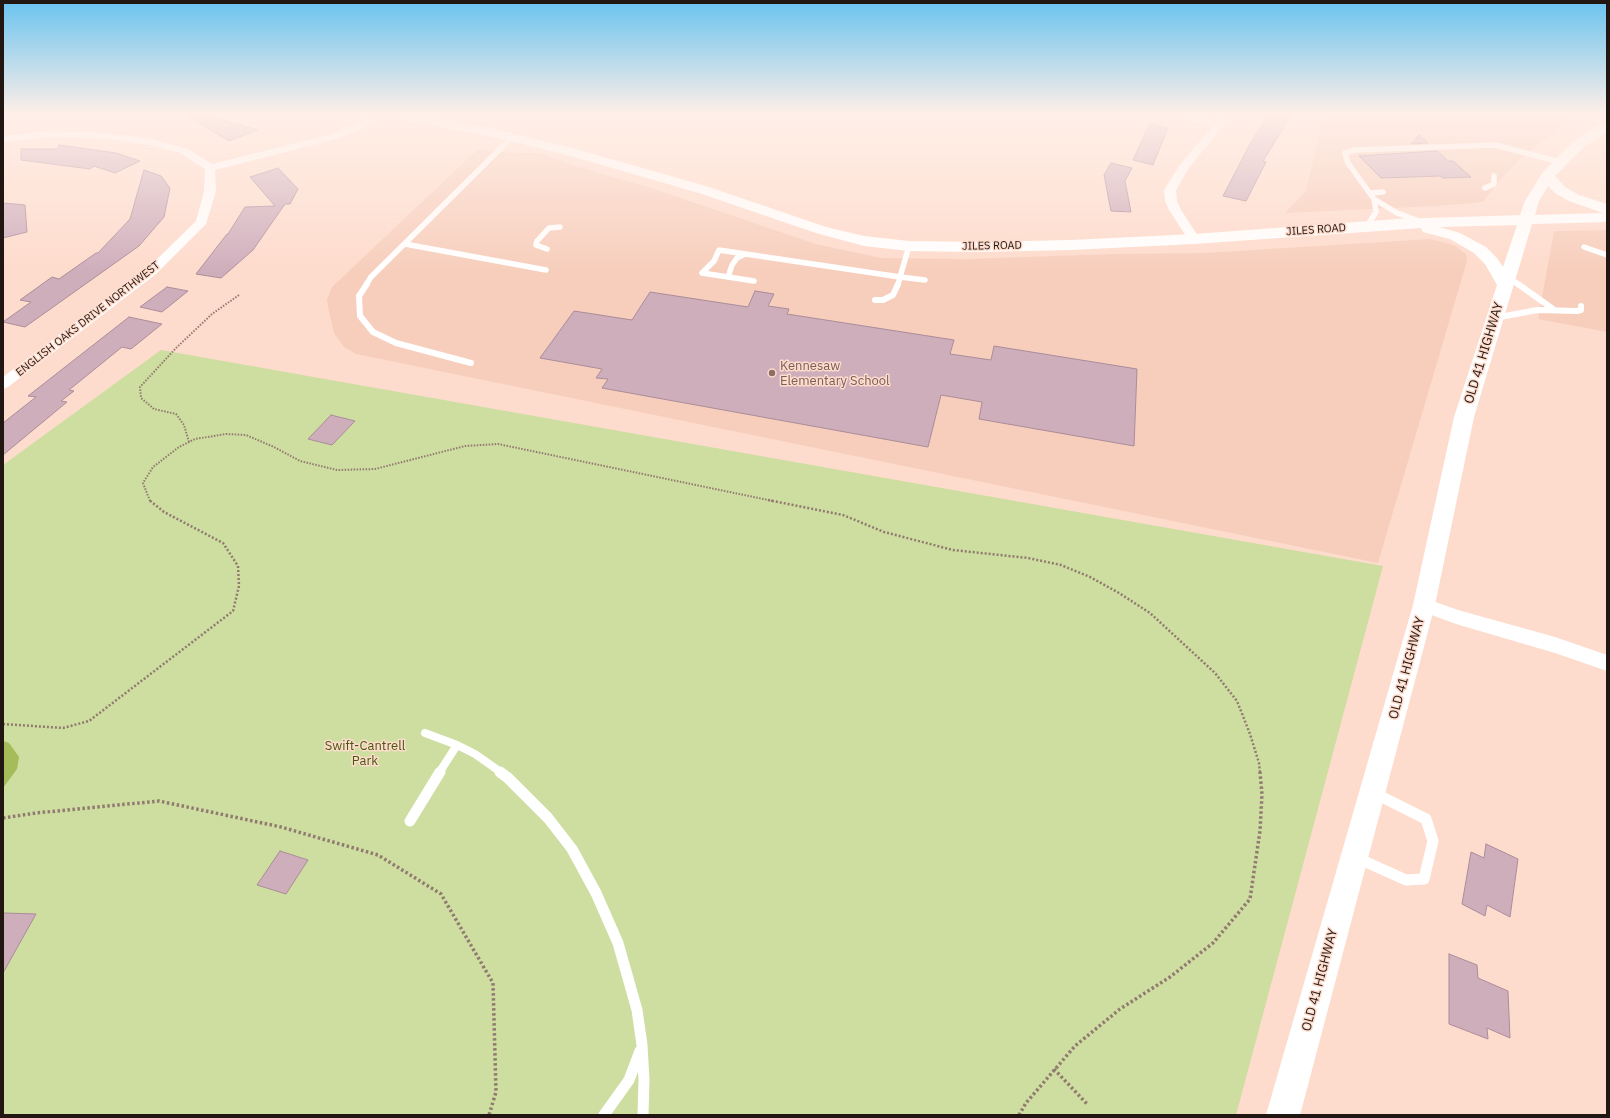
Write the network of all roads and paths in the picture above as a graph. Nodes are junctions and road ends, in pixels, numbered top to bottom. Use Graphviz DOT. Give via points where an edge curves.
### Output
graph roads {
  1 [pos="207,166"];
  2 [pos="217,166"];
  3 [pos="483,166"];
  4 [pos="623,166"];
  5 [pos="1185,166"];
  6 [pos="1351,166"];
  7 [pos="1556,166"];
  8 [pos="210,168"];
  9 [pos="1494,176"];
  10 [pos="1547,176"];
  11 [pos="1485,188"];
  12 [pos="1383,192"];
  13 [pos="1370,193"];
  14 [pos="1374,198"];
  15 [pos="1607,209"];
  16 [pos="1607,217"];
  17 [pos="1526,220"];
  18 [pos="1424,223"];
  19 [pos="1399,224"];
  20 [pos="1367,226"];
  21 [pos="560,227"];
  22 [pos="1194,239"];
  23 [pos="405,244"];
  24 [pos="909,246"];
  25 [pos="1584,247"];
  26 [pos="547,248"];
  27 [pos="745,254"];
  28 [pos="1607,255"];
  29 [pos="546,270"];
  30 [pos="900,276"];
  31 [pos="728,277"];
  32 [pos="925,280"];
  33 [pos="754,281"];
  34 [pos="1507,281"];
  35 [pos="239,295"];
  36 [pos="874,300"];
  37 [pos="1581,306"];
  38 [pos="1556,310"];
  39 [pos="1495,318"];
  40 [pos="471,363"];
  41 [pos="3,384"];
  42 [pos="189,442"];
  43 [pos="1424,605"];
  44 [pos="1607,663"];
  45 [pos="3,724"];
  46 [pos="425,733"];
  47 [pos="458,745"];
  48 [pos="1372,792"];
  49 [pos="3,818"];
  50 [pos="410,821"];
  51 [pos="1354,856"];
  52 [pos="642,1045"];
  53 [pos="1054,1069"];
  54 [pos="1088,1105"];
  55 [pos="489,1115"];
  56 [pos="604,1115"];
  57 [pos="643,1115"];
  58 [pos="1018,1115"];
  59 [pos="1283,1115"];
  1 -- 8 [label="street"];
  2 -- 8 [label="street"];
  3 -- 23 [label="lane"];
  4 -- 24 [label="main road, JILES ROAD" via="821,230 864,241"];
  5 -- 22 [label="street" via="1170,190 1171,202"];
  6 -- 13 [label="lane"];
  7 -- 10 [label="main road, OLD 41 HIGHWAY"];
  8 -- 41 [label="street, ENGLISH OAKS DRIVE NORTHWEST" via="210,191 202,222 152,271"];
  9 -- 11 [label="lane" via="1494,184"];
  10 -- 15 [label="main road" via="1560,190 1574,198"];
  10 -- 17 [label="main road, OLD 41 HIGHWAY" via="1532,201"];
  12 -- 13 [label="lane"];
  13 -- 14 [label="lane"];
  14 -- 18 [label="lane" via="1397,213"];
  14 -- 20 [label="lane" via="1376,212"];
  16 -- 17 [label="main road, JILES ROAD"];
  17 -- 18 [label="main road, JILES ROAD"];
  17 -- 34 [label="main road, OLD 41 HIGHWAY"];
  18 -- 19 [label="main road, JILES ROAD"];
  19 -- 20 [label="main road, JILES ROAD"];
  19 -- 34 [label="main road" via="1443,232 1468,242 1491,261"];
  20 -- 22 [label="main road, JILES ROAD"];
  21 -- 26 [label="lane" via="549,228 537,242 536,245"];
  22 -- 24 [label="main road, JILES ROAD" via="1071,245"];
  23 -- 29 [label="lane"];
  23 -- 40 [label="lane" via="363,287 358,302 362,320 373,332 396,344"];
  24 -- 30 [label="lane"];
  25 -- 28 [label="lane"];
  27 -- 30 [label="lane"];
  27 -- 31 [label="lane" via="737,258"];
  27 -- 31 [label="lane" via="719,250 714,261 702,273"];
  30 -- 32 [label="lane"];
  30 -- 36 [label="lane" via="893,295 883,300"];
  31 -- 33 [label="lane"];
  34 -- 38 [label="lane"];
  34 -- 39 [label="main road, OLD 41 HIGHWAY"];
  35 -- 42 [label="path" via="212,314 140,387 141,398 154,409 176,414 184,425"];
  37 -- 38 [label="lane" via="1578,312"];
  38 -- 39 [label="lane"];
  39 -- 43 [label="main road, OLD 41 HIGHWAY" via="1464,418"];
  42 -- 45 [label="path" via="153,467 143,483 149,500 164,512 223,543 238,566 240,586 233,611 89,721 63,728"];
  42 -- 53 [label="path" via="226,434 246,435 300,461 337,470 375,469 465,446 498,444 843,515 884,532 953,550 1028,558 1061,565 1090,577 1150,613 1215,673 1237,701 1250,734 1259,763 1262,794 1260,831 1250,899 1213,943 1170,977 1120,1009 1096,1028"];
  43 -- 44 [label="street"];
  43 -- 48 [label="main road, OLD 41 HIGHWAY"];
  46 -- 47 [label="lane"];
  47 -- 50 [label="lane"];
  47 -- 52 [label="lane" via="508,778 536,804 572,849 596,893 618,943 637,1010"];
  48 -- 51 [label="main road, OLD 41 HIGHWAY"];
  48 -- 51 [label="lane" via="1426,819 1433,841 1424,879 1406,880"];
  49 -- 55 [label="path" via="159,801 281,827 378,855 441,894 493,983 496,1092"];
  51 -- 59 [label="main road, OLD 41 HIGHWAY"];
  52 -- 56 [label="lane" via="629,1080"];
  52 -- 57 [label="lane"];
  53 -- 54 [label="path"];
  53 -- 58 [label="path"];
}
